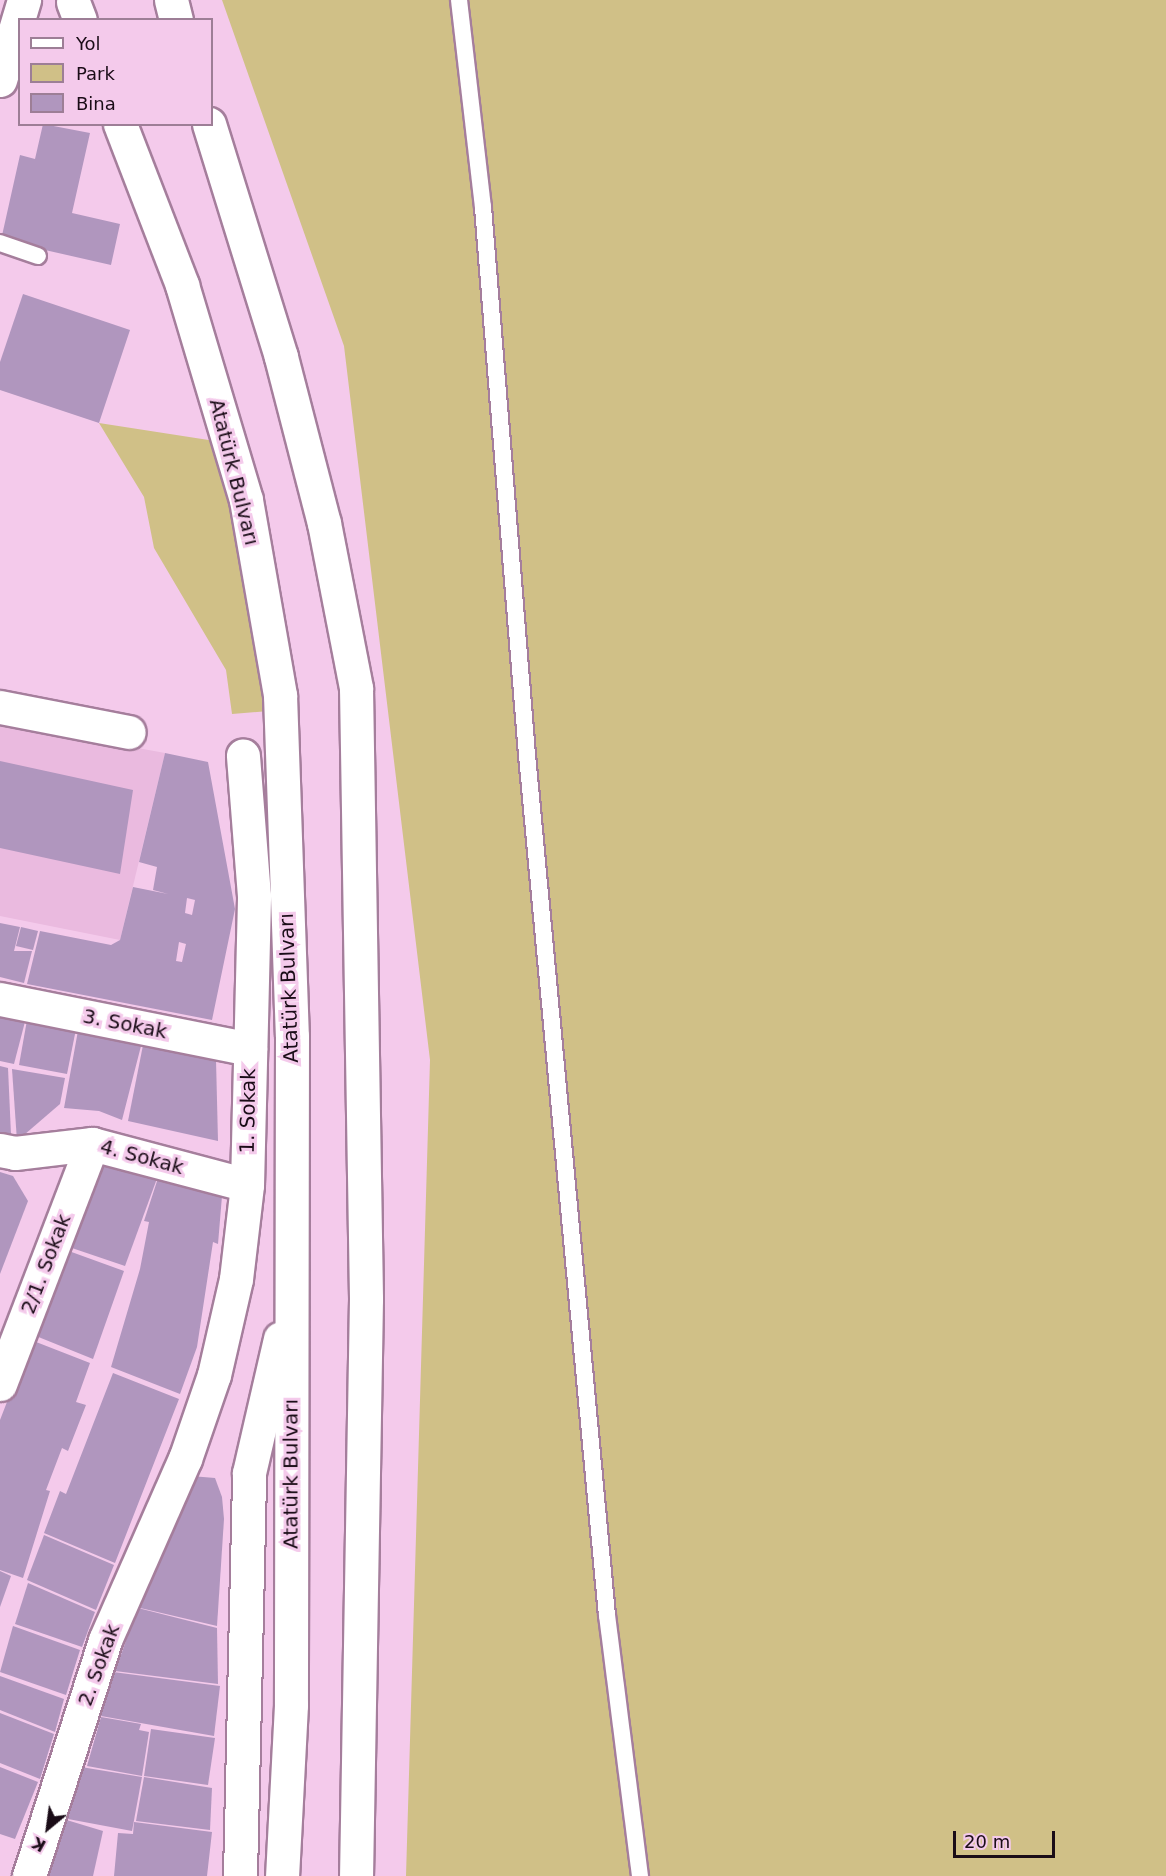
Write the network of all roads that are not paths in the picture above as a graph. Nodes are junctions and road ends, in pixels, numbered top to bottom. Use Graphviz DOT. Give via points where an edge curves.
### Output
graph roads {
  1 [pos="24,0"];
  2 [pos="171,0"];
  3 [pos="459,0"];
  4 [pos="19,18"];
  5 [pos="176,18"];
  6 [pos="18,20"];
  7 [pos="0,80"];
  8 [pos="121,126"];
  9 [pos="209,126"];
  10 [pos="0,243"];
  11 [pos="38,256"];
  12 [pos="0,706"];
  13 [pos="129,732"];
  14 [pos="243,755"];
  15 [pos="0,999"];
  16 [pos="250,1049"];
  17 [pos="92,1144"];
  18 [pos="0,1150"];
  19 [pos="247,1185"];
  20 [pos="291,1296"];
  21 [pos="4,1366"];
  22 [pos="185,1459"];
  23 [pos="28,1876"];
  24 [pos="240,1876"];
  25 [pos="282,1876"];
  26 [pos="356,1876"];
  27 [pos="640,1876"];
  1 -- 4 [label="main road"];
  2 -- 5 [label="main road"];
  3 -- 27 [label="lane" via="483,207 528,766 607,1615"];
  6 -- 7 [label="main road"];
  8 -- 20 [label="main road, Atatürk Bulvarı" via="182,285 246,500 280,695 292,1036"];
  9 -- 26 [label="main road" via="281,357 321,512 356,688 366,1299"];
  10 -- 11 [label="lane"];
  12 -- 13 [label="main road"];
  14 -- 16 [label="main road, 1. Sokak" via="254,896"];
  15 -- 16 [label="main road, 3. Sokak"];
  16 -- 19 [label="main road, 1. Sokak"];
  17 -- 18 [label="main road, 4. Sokak" via="15,1153"];
  17 -- 19 [label="main road, 4. Sokak"];
  17 -- 21 [label="main road, 2/1. Sokak"];
  19 -- 22 [label="main road, 1. Sokak" via="236,1279 214,1376"];
  20 -- 24 [label="main road" via="249,1473"];
  20 -- 25 [label="main road, Atatürk Bulvarı" via="291,1705"];
  22 -- 23 [label="main road, 2. Sokak" via="105,1640"];
}
